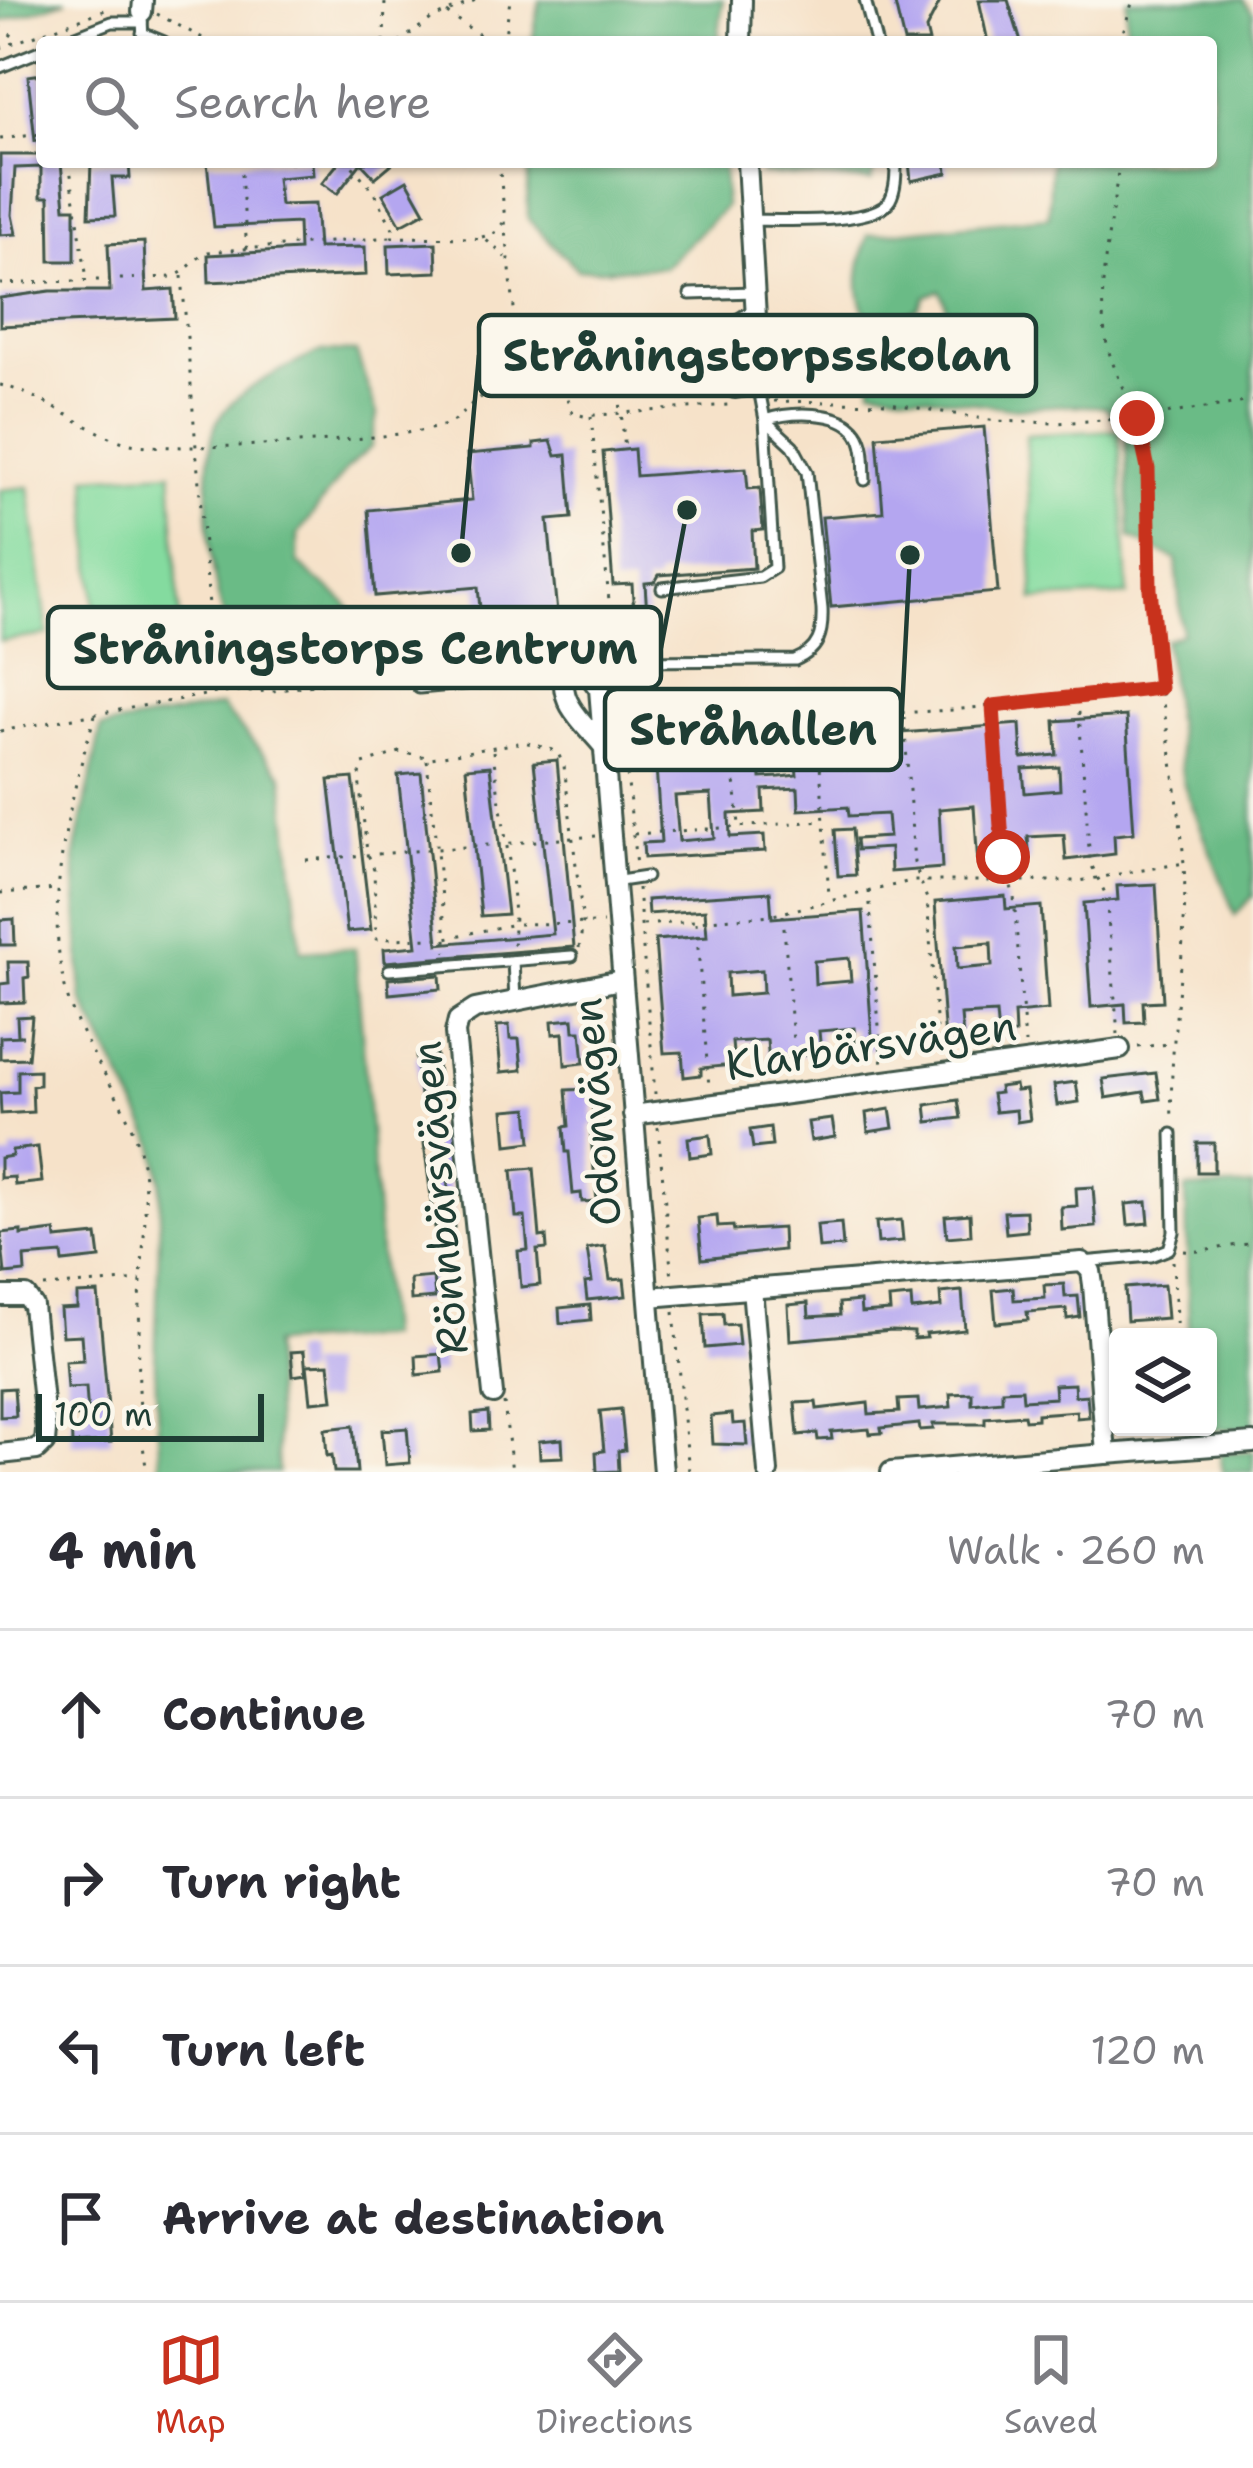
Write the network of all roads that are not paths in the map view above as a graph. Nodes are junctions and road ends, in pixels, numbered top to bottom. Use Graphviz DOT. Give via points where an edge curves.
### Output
graph roads {
  1 [pos="742,0"];
  2 [pos="865,0"];
  3 [pos="142,22"];
  4 [pos="77,36"];
  5 [pos="741,36"];
  6 [pos="874,36"];
  7 [pos="36,52"];
  8 [pos="0,67"];
  9 [pos="747,168"];
  10 [pos="895,168"];
  11 [pos="750,220"];
  12 [pos="754,292"];
  13 [pos="690,294"];
  14 [pos="756,324"];
  15 [pos="850,329"];
  16 [pos="759,393"];
  17 [pos="766,420"];
  18 [pos="866,480"];
  19 [pos="662,588"];
  20 [pos="568,666"];
  21 [pos="593,679"];
  22 [pos="419,688"];
  23 [pos="603,746"];
  24 [pos="642,878"];
  25 [pos="613,882"];
  26 [pos="572,956"];
  27 [pos="513,961"];
  28 [pos="388,970"];
  29 [pos="621,980"];
  30 [pos="515,1000"];
  31 [pos="1120,1049"];
  32 [pos="633,1115"];
  33 [pos="1172,1134"];
  34 [pos="1082,1262"];
  35 [pos="752,1288"];
  36 [pos="0,1296"];
  37 [pos="649,1297"];
  38 [pos="493,1394"];
  39 [pos="1253,1443"];
  40 [pos="0,1454"];
  41 [pos="1106,1454"];
  42 [pos="663,1472"];
  43 [pos="768,1472"];
  44 [pos="891,1472"];
  1 -- 5 [label="street"];
  2 -- 6 [label="lane"];
  3 -- 4 [label="lane" via="112,22"];
  7 -- 8 [label="lane"];
  9 -- 11 [label="street"];
  10 -- 11 [label="lane" via="891,200 879,211"];
  11 -- 12 [label="street"];
  12 -- 13 [label="lane"];
  12 -- 14 [label="street"];
  14 -- 15 [label="lane"];
  14 -- 16 [label="street"];
  14 -- 16 [label="street" via="736,326 714,363 724,383"];
  16 -- 17 [label="lane"];
  17 -- 18 [label="lane" via="814,416 851,426"];
  17 -- 19 [label="lane" via="774,568 760,578"];
  17 -- 21 [label="lane" via="807,472 822,609 818,643 795,660 615,659"];
  20 -- 21 [label="street"];
  20 -- 22 [label="lane"];
  20 -- 23 [label="street" via="563,692"];
  21 -- 23 [label="street, Odonvägen"];
  23 -- 25 [label="street, Odonvägen"];
  24 -- 25 [label="lane"];
  25 -- 29 [label="street, Odonvägen"];
  26 -- 27 [label="lane"];
  27 -- 28 [label="lane"];
  27 -- 30 [label="lane"];
  29 -- 30 [label="street, Rönnbärsvägen"];
  29 -- 32 [label="street, Odonvägen"];
  30 -- 38 [label="street, Rönnbärsvägen" via="465,1012 455,1033"];
  31 -- 32 [label="street, Klarbärsvägen"];
  32 -- 37 [label="street, Odonvägen"];
  33 -- 34 [label="lane" via="1169,1249"];
  34 -- 35 [label="street"];
  34 -- 41 [label="street" via="1093,1285"];
  35 -- 37 [label="street"];
  35 -- 43 [label="street"];
  36 -- 40 [label="street" via="26,1296 36,1322 45,1442"];
  37 -- 42 [label="street, Odonvägen"];
  39 -- 41 [label="street"];
  41 -- 44 [label="street"];
}
